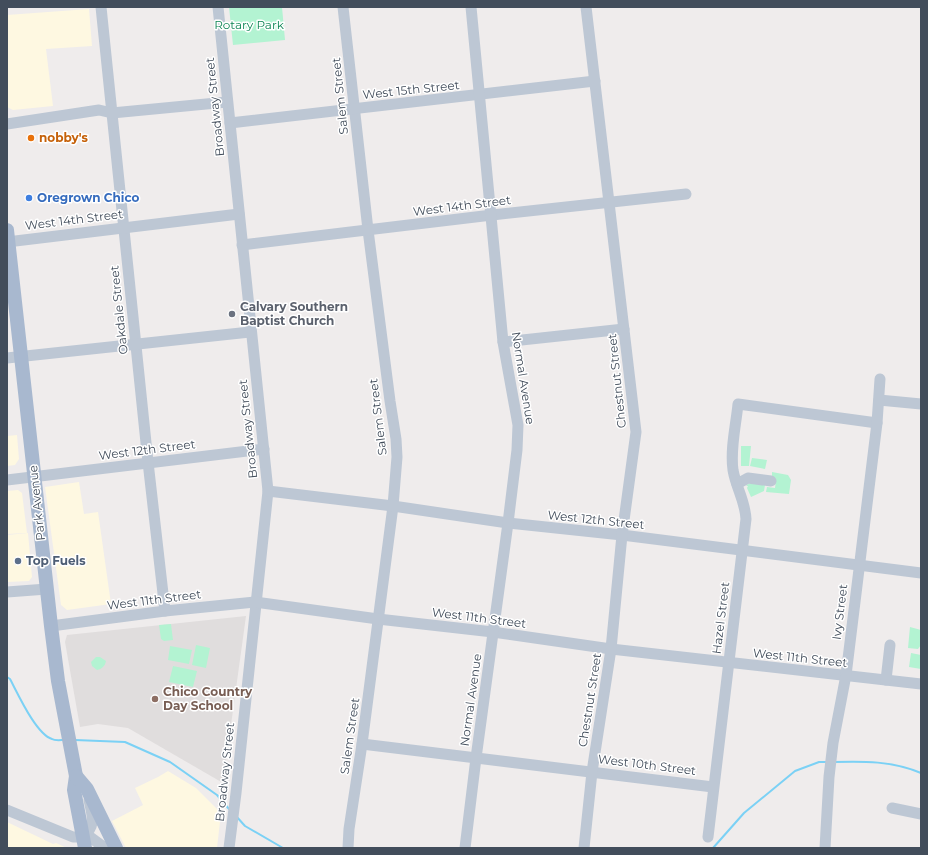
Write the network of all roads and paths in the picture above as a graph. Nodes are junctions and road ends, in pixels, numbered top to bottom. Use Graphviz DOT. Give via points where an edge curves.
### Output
graph roads {
  1 [pos="101,7"];
  2 [pos="218,7"];
  3 [pos="343,7"];
  4 [pos="471,7"];
  5 [pos="586,7"];
  6 [pos="595,80"];
  7 [pos="480,95"];
  8 [pos="227,102"];
  9 [pos="354,109"];
  10 [pos="112,113"];
  11 [pos="230,123"];
  12 [pos="7,124"];
  13 [pos="686,194"];
  14 [pos="610,203"];
  15 [pos="239,214"];
  16 [pos="492,215"];
  17 [pos="123,227"];
  18 [pos="368,230"];
  19 [pos="7,238"];
  20 [pos="242,246"];
  21 [pos="624,329"];
  22 [pos="250,332"];
  23 [pos="503,342"];
  24 [pos="136,343"];
  25 [pos="14,357"];
  26 [pos="880,379"];
  27 [pos="879,400"];
  28 [pos="921,404"];
  29 [pos="877,423"];
  30 [pos="264,449"];
  31 [pos="148,462"];
  32 [pos="34,478"];
  33 [pos="7,480"];
  34 [pos="770,482"];
  35 [pos="737,484"];
  36 [pos="268,491"];
  37 [pos="393,506"];
  38 [pos="508,523"];
  39 [pos="622,535"];
  40 [pos="742,551"];
  41 [pos="859,566"];
  42 [pos="921,573"];
  43 [pos="47,589"];
  44 [pos="7,592"];
  45 [pos="255,602"];
  46 [pos="165,610"];
  47 [pos="378,619"];
  48 [pos="51,626"];
  49 [pos="493,632"];
  50 [pos="890,645"];
  51 [pos="611,649"];
  52 [pos="728,663"];
  53 [pos="846,675"];
  54 [pos="886,680"];
  55 [pos="921,684"];
  56 [pos="362,744"];
  57 [pos="476,758"];
  58 [pos="592,772"];
  59 [pos="76,776"];
  60 [pos="714,787"];
  61 [pos="87,789"];
  62 [pos="892,808"];
  63 [pos="7,810"];
  64 [pos="921,814"];
  65 [pos="708,837"];
  66 [pos="84,843"];
  67 [pos="105,848"];
  68 [pos="116,848"];
  69 [pos="229,848"];
  70 [pos="348,848"];
  71 [pos="466,848"];
  72 [pos="584,848"];
  73 [pos="825,848"];
  1 -- 10 [label="street, Oakdale Street"];
  2 -- 8 [label="street, Broadway Street"];
  3 -- 9 [label="street, Salem Street"];
  4 -- 7 [label="street, Normal Avenue"];
  5 -- 6 [label="street, Chestnut Street"];
  6 -- 7 [label="street, West 15th Street"];
  6 -- 14 [label="street, Chestnut Street"];
  7 -- 9 [label="street, West 15th Street"];
  7 -- 16 [label="street, Normal Avenue"];
  8 -- 10 [label="street"];
  8 -- 11 [label="street, Broadway Street"];
  9 -- 11 [label="street, West 15th Street"];
  9 -- 18 [label="street, Salem Street"];
  10 -- 12 [label="street" via="99,110"];
  10 -- 17 [label="street, Oakdale Street"];
  11 -- 15 [label="street, Broadway Street"];
  13 -- 14 [label="street, West 14th Street"];
  14 -- 16 [label="street, West 14th Street"];
  14 -- 21 [label="street, Chestnut Street"];
  15 -- 17 [label="street, West 14th Street"];
  15 -- 20 [label="street, Broadway Street"];
  16 -- 18 [label="street, West 14th Street"];
  16 -- 23 [label="street, Normal Avenue"];
  17 -- 19 [label="street, West 14th Street"];
  17 -- 24 [label="street, Oakdale Street"];
  18 -- 20 [label="street, West 14th Street"];
  18 -- 37 [label="street, Salem Street" via="396,438"];
  19 -- 25 [label="main road, Park Avenue"];
  20 -- 22 [label="street, Broadway Street"];
  21 -- 23 [label="street"];
  21 -- 39 [label="street, Chestnut Street" via="636,432"];
  22 -- 24 [label="street"];
  22 -- 30 [label="street, Broadway Street"];
  23 -- 38 [label="street, Normal Avenue" via="518,425"];
  24 -- 25 [label="street"];
  24 -- 31 [label="street, Oakdale Street"];
  25 -- 32 [label="main road, Park Avenue"];
  26 -- 27 [label="street, Ivy Street"];
  27 -- 28 [label="street"];
  27 -- 29 [label="street, Ivy Street"];
  29 -- 35 [label="street, Hazel Street" via="738,404 733,453 733,470"];
  29 -- 41 [label="street, Ivy Street"];
  30 -- 31 [label="street, West 12th Street"];
  30 -- 36 [label="street, Broadway Street"];
  31 -- 32 [label="street, West 12th Street"];
  31 -- 46 [label="street, Oakdale Street"];
  32 -- 33 [label="street, West 12th Street"];
  32 -- 43 [label="main road, Park Avenue"];
  34 -- 35 [label="street" via="748,478"];
  35 -- 40 [label="street, Hazel Street" via="746,509"];
  36 -- 37 [label="street, West 12th Street"];
  36 -- 45 [label="street, Broadway Street"];
  37 -- 38 [label="street, West 12th Street"];
  37 -- 47 [label="street, Salem Street"];
  38 -- 39 [label="street, West 12th Street"];
  38 -- 49 [label="street, Normal Avenue"];
  39 -- 40 [label="street, West 12th Street"];
  39 -- 51 [label="street, Chestnut Street"];
  40 -- 41 [label="street, West 12th Street"];
  40 -- 52 [label="street, Hazel Street"];
  41 -- 42 [label="street, West 12th Street"];
  41 -- 53 [label="street, Ivy Street"];
  43 -- 44 [label="street"];
  43 -- 48 [label="main road, Park Avenue"];
  45 -- 46 [label="street, West 11th Street"];
  45 -- 47 [label="street, West 11th Street"];
  45 -- 69 [label="street, Broadway Street"];
  46 -- 48 [label="street, West 11th Street"];
  47 -- 49 [label="street, West 11th Street"];
  47 -- 56 [label="street, Salem Street"];
  48 -- 59 [label="main road, Park Avenue" via="58,682"];
  49 -- 51 [label="street, West 11th Street"];
  49 -- 57 [label="street, Normal Avenue"];
  50 -- 54 [label="street"];
  51 -- 52 [label="street, West 11th Street"];
  51 -- 58 [label="street, Chestnut Street"];
  52 -- 53 [label="street, West 11th Street"];
  52 -- 60 [label="street, Hazel Street"];
  53 -- 54 [label="street, West 11th Street"];
  53 -- 73 [label="street, Ivy Street" via="833,744"];
  54 -- 55 [label="street, West 11th Street"];
  56 -- 57 [label="street, West 10th Street"];
  56 -- 70 [label="street, Salem Street"];
  57 -- 58 [label="street, West 10th Street"];
  57 -- 71 [label="street, Normal Avenue"];
  58 -- 60 [label="street, West 10th Street"];
  58 -- 72 [label="street, Chestnut Street"];
  59 -- 61 [label="main road"];
  59 -- 66 [label="main road, Park Avenue" via="74,790"];
  60 -- 65 [label="street, Hazel Street"];
  61 -- 66 [label="street" via="92,826"];
  61 -- 68 [label="main road"];
  62 -- 64 [label="street"];
  63 -- 66 [label="street"];
  66 -- 67 [label="street" via="90,837"];
}
